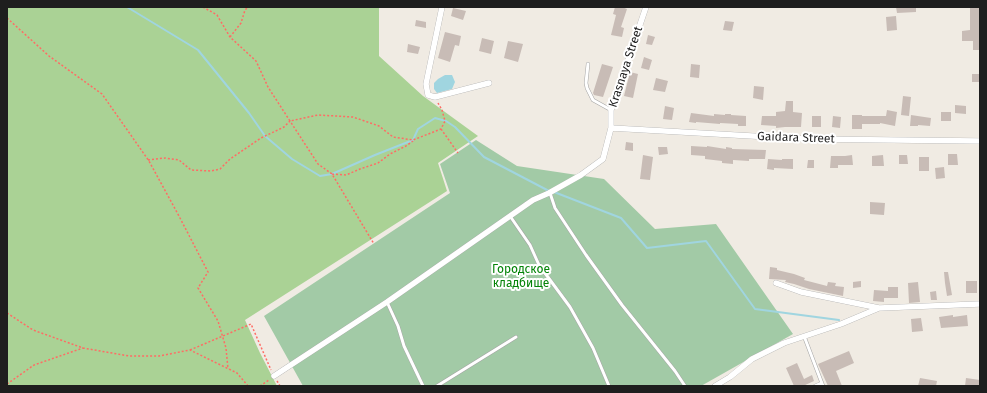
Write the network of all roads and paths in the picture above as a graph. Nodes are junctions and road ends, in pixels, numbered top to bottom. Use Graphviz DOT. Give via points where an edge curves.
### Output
graph roads {
  1 [pos="203,7"];
  2 [pos="248,7"];
  3 [pos="442,7"];
  4 [pos="646,7"];
  5 [pos="7,18"];
  6 [pos="230,37"];
  7 [pos="588,64"];
  8 [pos="489,83"];
  9 [pos="435,97"];
  10 [pos="611,110"];
  11 [pos="290,120"];
  12 [pos="611,128"];
  13 [pos="441,129"];
  14 [pos="413,140"];
  15 [pos="980,141"];
  16 [pos="458,153"];
  17 [pos="148,160"];
  18 [pos="332,174"];
  19 [pos="550,193"];
  20 [pos="509,215"];
  21 [pos="374,244"];
  22 [pos="776,283"];
  23 [pos="387,302"];
  24 [pos="980,304"];
  25 [pos="879,308"];
  26 [pos="7,313"];
  27 [pos="222,336"];
  28 [pos="804,336"];
  29 [pos="516,337"];
  30 [pos="83,348"];
  31 [pos="190,350"];
  32 [pos="228,369"];
  33 [pos="274,376"];
  34 [pos="7,384"];
  35 [pos="822,384"];
  36 [pos="248,386"];
  37 [pos="260,386"];
  38 [pos="280,386"];
  39 [pos="423,386"];
  40 [pos="437,386"];
  41 [pos="610,386"];
  42 [pos="685,386"];
  43 [pos="715,386"];
  44 [pos="816,386"];
  1 -- 6 [label="path" via="217,15"];
  2 -- 6 [label="path" via="241,23"];
  3 -- 9 [label="street" via="426,84 428,95"];
  4 -- 10 [label="street, Krasnaya Street"];
  5 -- 17 [label="path" via="48,56 102,94"];
  6 -- 11 [label="path" via="256,61 268,87"];
  7 -- 10 [label="lane" via="586,83 592,100"];
  8 -- 9 [label="street"];
  9 -- 13 [label="path" via="445,120"];
  10 -- 12 [label="street, Krasnaya Street"];
  11 -- 14 [label="path" via="318,115 353,117 379,126 393,137"];
  11 -- 17 [label="path" via="284,127 261,138 230,159 220,169 191,170 179,160"];
  11 -- 18 [label="path" via="318,164"];
  12 -- 15 [label="street, Gaidara Street" via="805,139"];
  12 -- 19 [label="street, Krasnaya Street" via="603,159"];
  13 -- 14 [label="path"];
  13 -- 16 [label="path"];
  14 -- 18 [label="path" via="378,163 346,176"];
  17 -- 27 [label="path" via="208,272 198,288 218,321"];
  18 -- 21 [label="path"];
  19 -- 20 [label="street, Krasnaya Street"];
  19 -- 42 [label="lane" via="555,208 586,255"];
  20 -- 23 [label="street, Krasnaya Street"];
  20 -- 41 [label="lane" via="530,245 539,265 570,307"];
  22 -- 25 [label="street" via="801,292"];
  23 -- 33 [label="street, Krasnaya Street"];
  23 -- 39 [label="lane"];
  24 -- 25 [label="street"];
  25 -- 28 [label="street"];
  26 -- 30 [label="path" via="33,330"];
  27 -- 31 [label="path"];
  27 -- 32 [label="path"];
  27 -- 33 [label="path" via="250,324"];
  28 -- 35 [label="lane"];
  28 -- 43 [label="street" via="752,359"];
  29 -- 40 [label="lane"];
  30 -- 31 [label="path" via="129,356 160,356"];
  30 -- 34 [label="path" via="34,365"];
  31 -- 32 [label="path"];
  32 -- 36 [label="path" via="237,373"];
  33 -- 37 [label="path"];
  33 -- 38 [label="path"];
  35 -- 44 [label="lane"];
}
